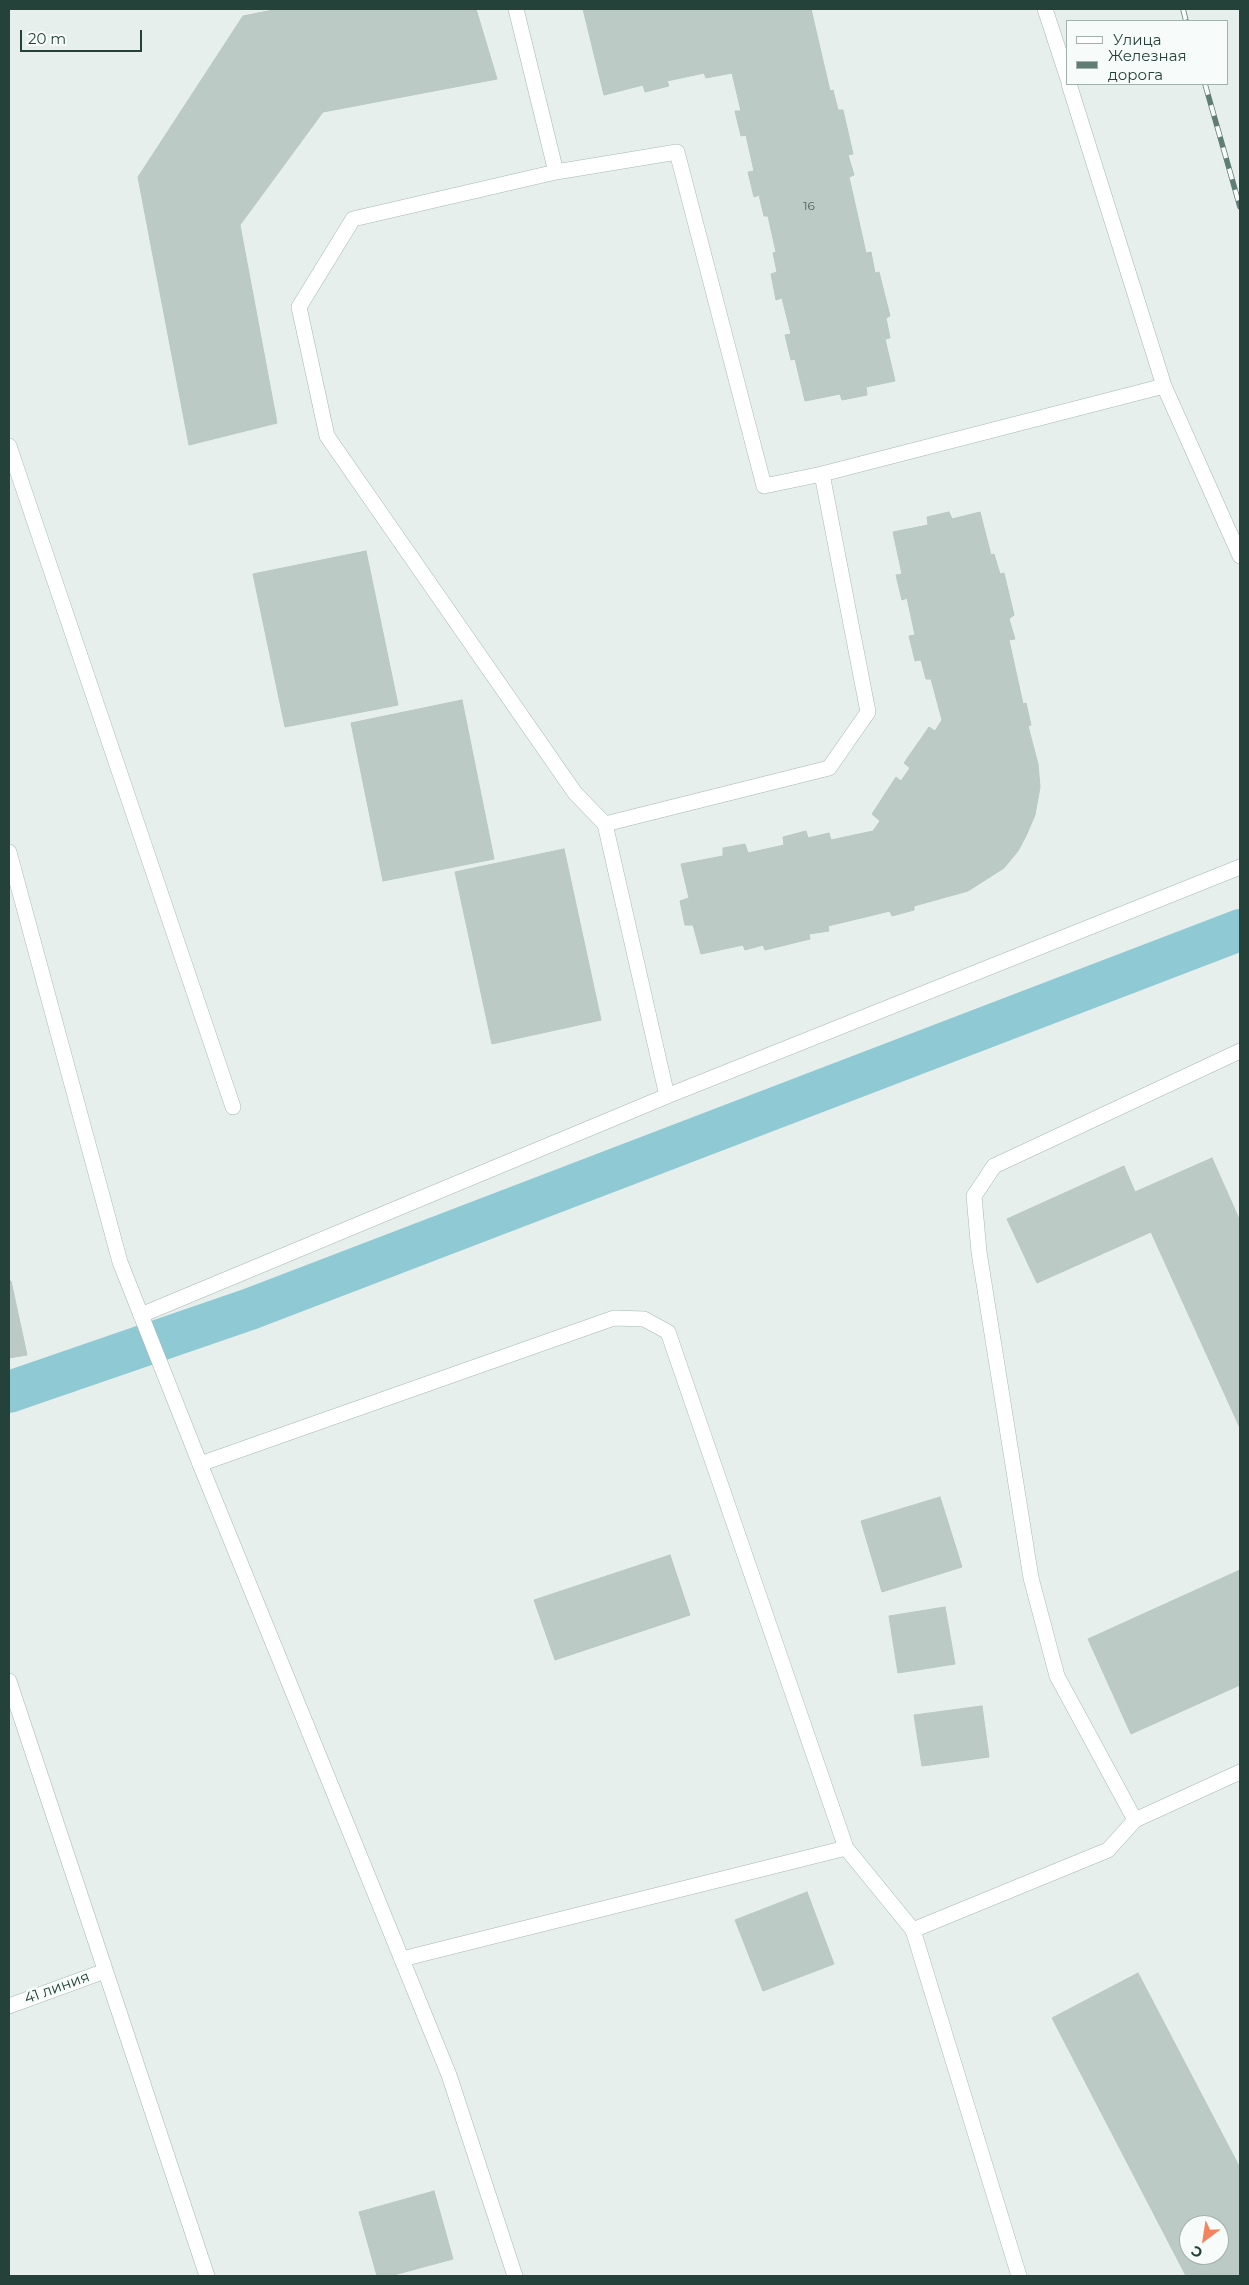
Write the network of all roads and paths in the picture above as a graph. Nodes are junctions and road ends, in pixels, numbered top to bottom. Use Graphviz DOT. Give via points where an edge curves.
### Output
graph roads {
  1 [pos="516,9"];
  2 [pos="1046,9"];
  3 [pos="1066,73"];
  4 [pos="1069,85"];
  5 [pos="556,172"];
  6 [pos="1164,386"];
  7 [pos="9,446"];
  8 [pos="822,474"];
  9 [pos="1240,556"];
  10 [pos="605,824"];
  11 [pos="9,852"];
  12 [pos="1240,867"];
  13 [pos="1240,1051"];
  14 [pos="667,1096"];
  15 [pos="233,1106"];
  16 [pos="141,1314"];
  17 [pos="200,1464"];
  18 [pos="9,1681"];
  19 [pos="1240,1772"];
  20 [pos="1135,1820"];
  21 [pos="846,1848"];
  22 [pos="913,1930"];
  23 [pos="402,1959"];
  24 [pos="105,1971"];
  25 [pos="9,2006"];
  26 [pos="207,2276"];
  27 [pos="515,2276"];
  28 [pos="1018,2276"];
  1 -- 5 [label="street"];
  2 -- 3 [label="street"];
  4 -- 6 [label="street"];
  5 -- 8 [label="street" via="677,152 764,486"];
  5 -- 10 [label="street" via="353,219 299,307 326,436 575,794"];
  6 -- 8 [label="street"];
  6 -- 9 [label="street"];
  7 -- 15 [label="street"];
  8 -- 10 [label="street" via="868,712 829,768"];
  10 -- 14 [label="street"];
  11 -- 16 [label="street" via="120,1262"];
  12 -- 14 [label="street"];
  13 -- 20 [label="street" via="994,1166 974,1196 979,1252 1031,1578 1057,1676"];
  14 -- 16 [label="street"];
  16 -- 17 [label="street"];
  17 -- 21 [label="street" via="614,1318 644,1319 668,1332"];
  17 -- 23 [label="street"];
  18 -- 24 [label="street"];
  19 -- 20 [label="street"];
  20 -- 22 [label="street" via="1108,1850"];
  21 -- 22 [label="street"];
  21 -- 23 [label="street"];
  22 -- 28 [label="street"];
  23 -- 27 [label="street" via="450,2075"];
  24 -- 25 [label="street, 41 линия"];
  24 -- 26 [label="street"];
}
